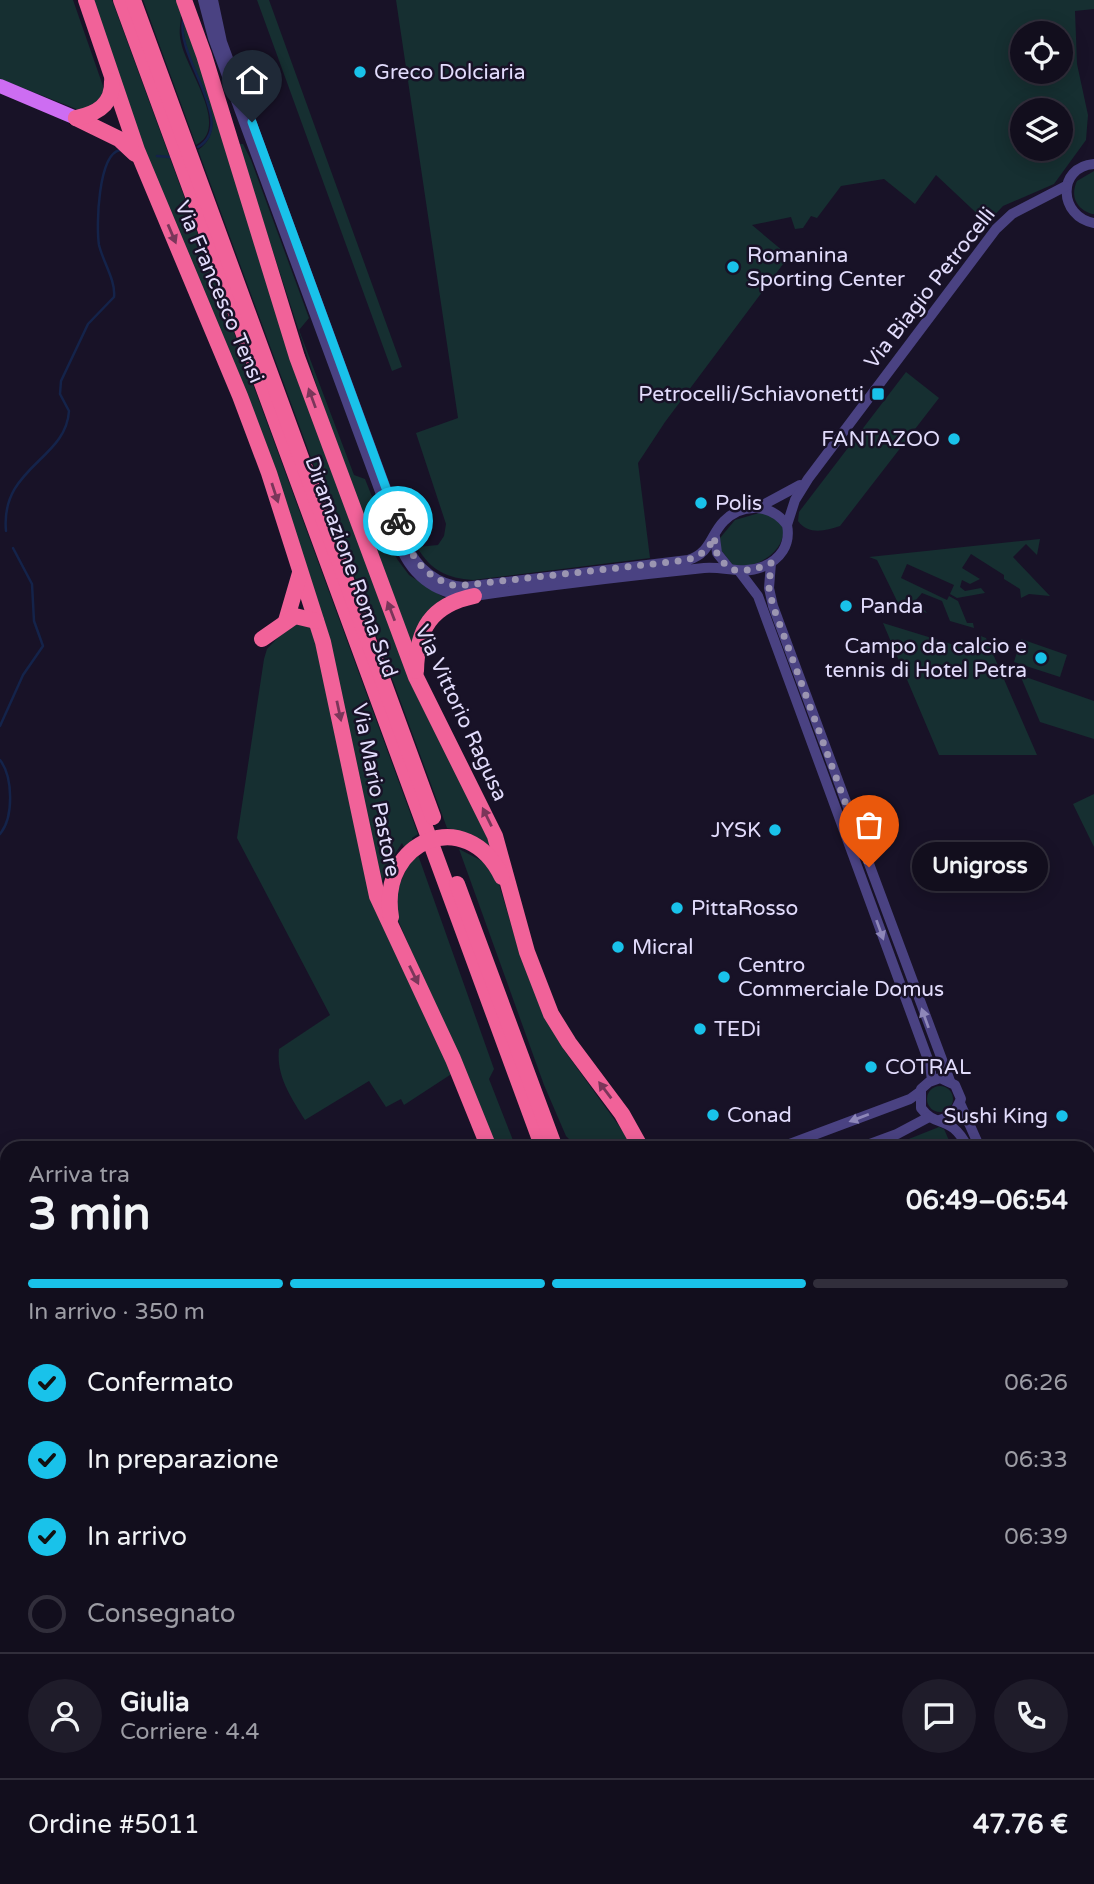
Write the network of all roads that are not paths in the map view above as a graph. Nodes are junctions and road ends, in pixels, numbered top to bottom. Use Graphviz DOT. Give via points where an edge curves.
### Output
graph roads {
  1 [pos="78,0"];
  2 [pos="86,0"];
  3 [pos="121,0"];
  4 [pos="133,0"];
  5 [pos="184,0"];
  6 [pos="203,0"];
  7 [pos="213,0"];
  8 [pos="104,56"];
  9 [pos="111,75"];
  10 [pos="0,86"];
  11 [pos="76,118"];
  12 [pos="1094,164"];
  13 [pos="145,172"];
  14 [pos="1066,186"];
  15 [pos="1042,201"];
  16 [pos="1069,207"];
  17 [pos="1094,223"];
  18 [pos="253,428"];
  19 [pos="808,479"];
  20 [pos="759,507"];
  21 [pos="786,525"];
  22 [pos="715,537"];
  23 [pos="771,563"];
  24 [pos="301,570"];
  25 [pos="736,571"];
  26 [pos="474,596"];
  27 [pos="286,621"];
  28 [pos="316,621"];
  29 [pos="262,639"];
  30 [pos="416,677"];
  31 [pos="517,910"];
  32 [pos="400,946"];
  33 [pos="932,1080"];
  34 [pos="950,1081"];
  35 [pos="920,1091"];
  36 [pos="960,1103"];
  37 [pos="935,1118"];
  38 [pos="486,1141"];
  39 [pos="540,1141"];
  40 [pos="552,1141"];
  41 [pos="637,1141"];
  42 [pos="798,1141"];
  43 [pos="878,1141"];
  44 [pos="964,1141"];
  45 [pos="977,1141"];
  1 -- 8 [label="highway"];
  2 -- 8 [label="highway"];
  3 -- 39 [label="highway, Diramazione Roma Sud"];
  4 -- 40 [label="highway, Diramazione Roma Sud"];
  30 -- 5 [label="highway, Via Vittorio Ragusa, one-way" via="297,357"];
  6 -- 26 [label="street" via="401,550 428,583 447,593"];
  7 -- 22 [label="street" via="222,42 406,543 420,566 443,582 464,587 688,560 706,551"];
  8 -- 9 [label="highway"];
  9 -- 11 [label="highway" via="111,94 105,104 95,113"];
  9 -- 13 [label="highway"];
  10 -- 11 [label="main road"];
  11 -- 13 [label="highway" via="123,142"];
  12 -- 14 [label="street, Via Biagio Petrocelli" via="1078,169"];
  13 -- 18 [label="highway, Via Francesco Tensi, one-way"];
  14 -- 15 [label="street, Via Biagio Petrocelli"];
  14 -- 16 [label="street"];
  15 -- 16 [label="street"];
  15 -- 19 [label="street, Via Biagio Petrocelli" via="1016,212 999,226"];
  16 -- 17 [label="street"];
  18 -- 24 [label="highway, Via Mario Pastore, one-way"];
  19 -- 20 [label="street, Via Biagio Petrocelli"];
  19 -- 21 [label="street, Via Biagio Petrocelli"];
  20 -- 21 [label="street" via="775,513"];
  20 -- 22 [label="street" via="732,515"];
  21 -- 23 [label="street" via="786,544"];
  22 -- 25 [label="street" via="719,558"];
  23 -- 25 [label="street"];
  34 -- 23 [label="street, one-way" via="773,606"];
  24 -- 27 [label="highway"];
  24 -- 28 [label="highway, Via Mario Pastore"];
  25 -- 26 [label="street" via="703,568"];
  25 -- 33 [label="street, one-way" via="758,596"];
  26 -- 30 [label="highway" via="454,601 428,622 419,641"];
  27 -- 28 [label="highway" via="298,615"];
  27 -- 29 [label="highway"];
  28 -- 32 [label="highway, Via Mario Pastore, one-way" via="341,718 371,877"];
  31 -- 30 [label="highway, Via Vittorio Ragusa, one-way" via="492,828"];
  31 -- 32 [label="highway" via="493,862 470,842 450,838 428,841 399,863 392,878 389,901"];
  41 -- 31 [label="highway, Via Vittorio Ragusa, one-way" via="551,1014"];
  32 -- 38 [label="highway, Via Mario Pastore, one-way"];
  33 -- 34 [label="street"];
  33 -- 35 [label="street"];
  34 -- 36 [label="street" via="958,1090"];
  35 -- 37 [label="street" via="920,1105"];
  35 -- 42 [label="street, one-way"];
  36 -- 37 [label="street" via="953,1115"];
  36 -- 45 [label="street"];
  37 -- 43 [label="street"];
  37 -- 44 [label="street" via="958,1130"];
}
